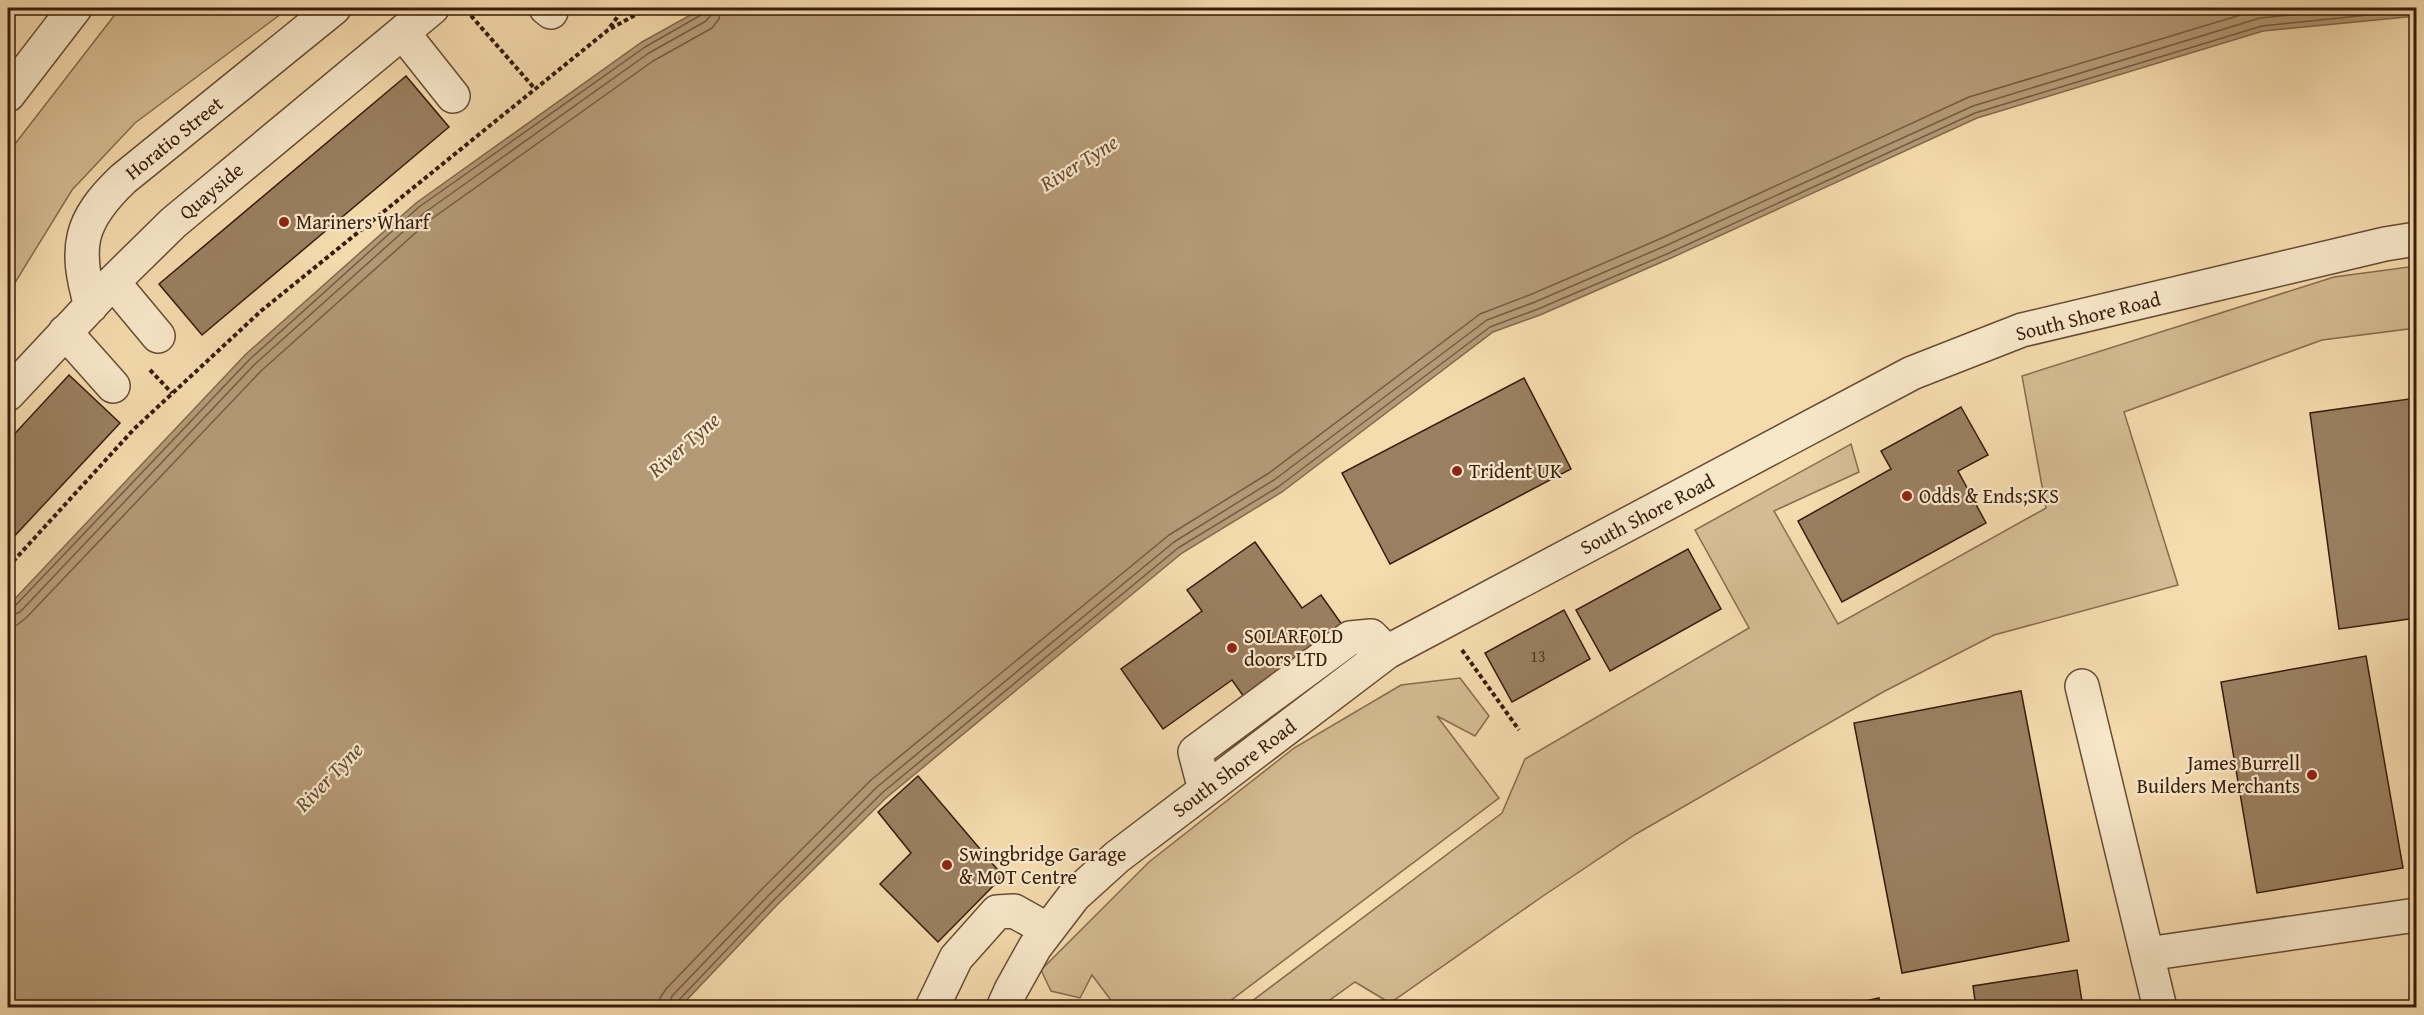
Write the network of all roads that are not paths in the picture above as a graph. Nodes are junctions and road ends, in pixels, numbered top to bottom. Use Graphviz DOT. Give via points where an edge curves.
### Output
graph roads {
  1 [pos="75,8"];
  2 [pos="334,8"];
  3 [pos="432,8"];
  4 [pos="403,33"];
  5 [pos="8,95"];
  6 [pos="453,96"];
  7 [pos="2416,239"];
  8 [pos="113,282"];
  9 [pos="91,306"];
  10 [pos="64,332"];
  11 [pos="158,336"];
  12 [pos="113,386"];
  13 [pos="8,394"];
  14 [pos="2082,686"];
  15 [pos="2416,915"];
  16 [pos="1048,930"];
  17 [pos="2147,954"];
  18 [pos="932,1008"];
  19 [pos="1003,1008"];
  20 [pos="2160,1008"];
  1 -- 5 [label="street"];
  2 -- 9 [label="street, Horatio Street" via="123,179 95,209 85,229 82,252 83,280"];
  3 -- 4 [label="street, Quayside"];
  4 -- 6 [label="street"];
  4 -- 8 [label="street, Quayside" via="173,223"];
  7 -- 16 [label="street, South Shore Road" via="2022,330 1912,373 1388,652 1117,857 1074,896"];
  8 -- 9 [label="street, Quayside"];
  8 -- 11 [label="street"];
  9 -- 10 [label="street, Quayside"];
  10 -- 12 [label="street"];
  10 -- 13 [label="street, Quayside"];
  14 -- 17 [label="street"];
  15 -- 17 [label="street"];
  16 -- 18 [label="street" via="1014,911 997,912 956,958"];
  16 -- 19 [label="street, South Shore Road"];
  17 -- 20 [label="street"];
}
